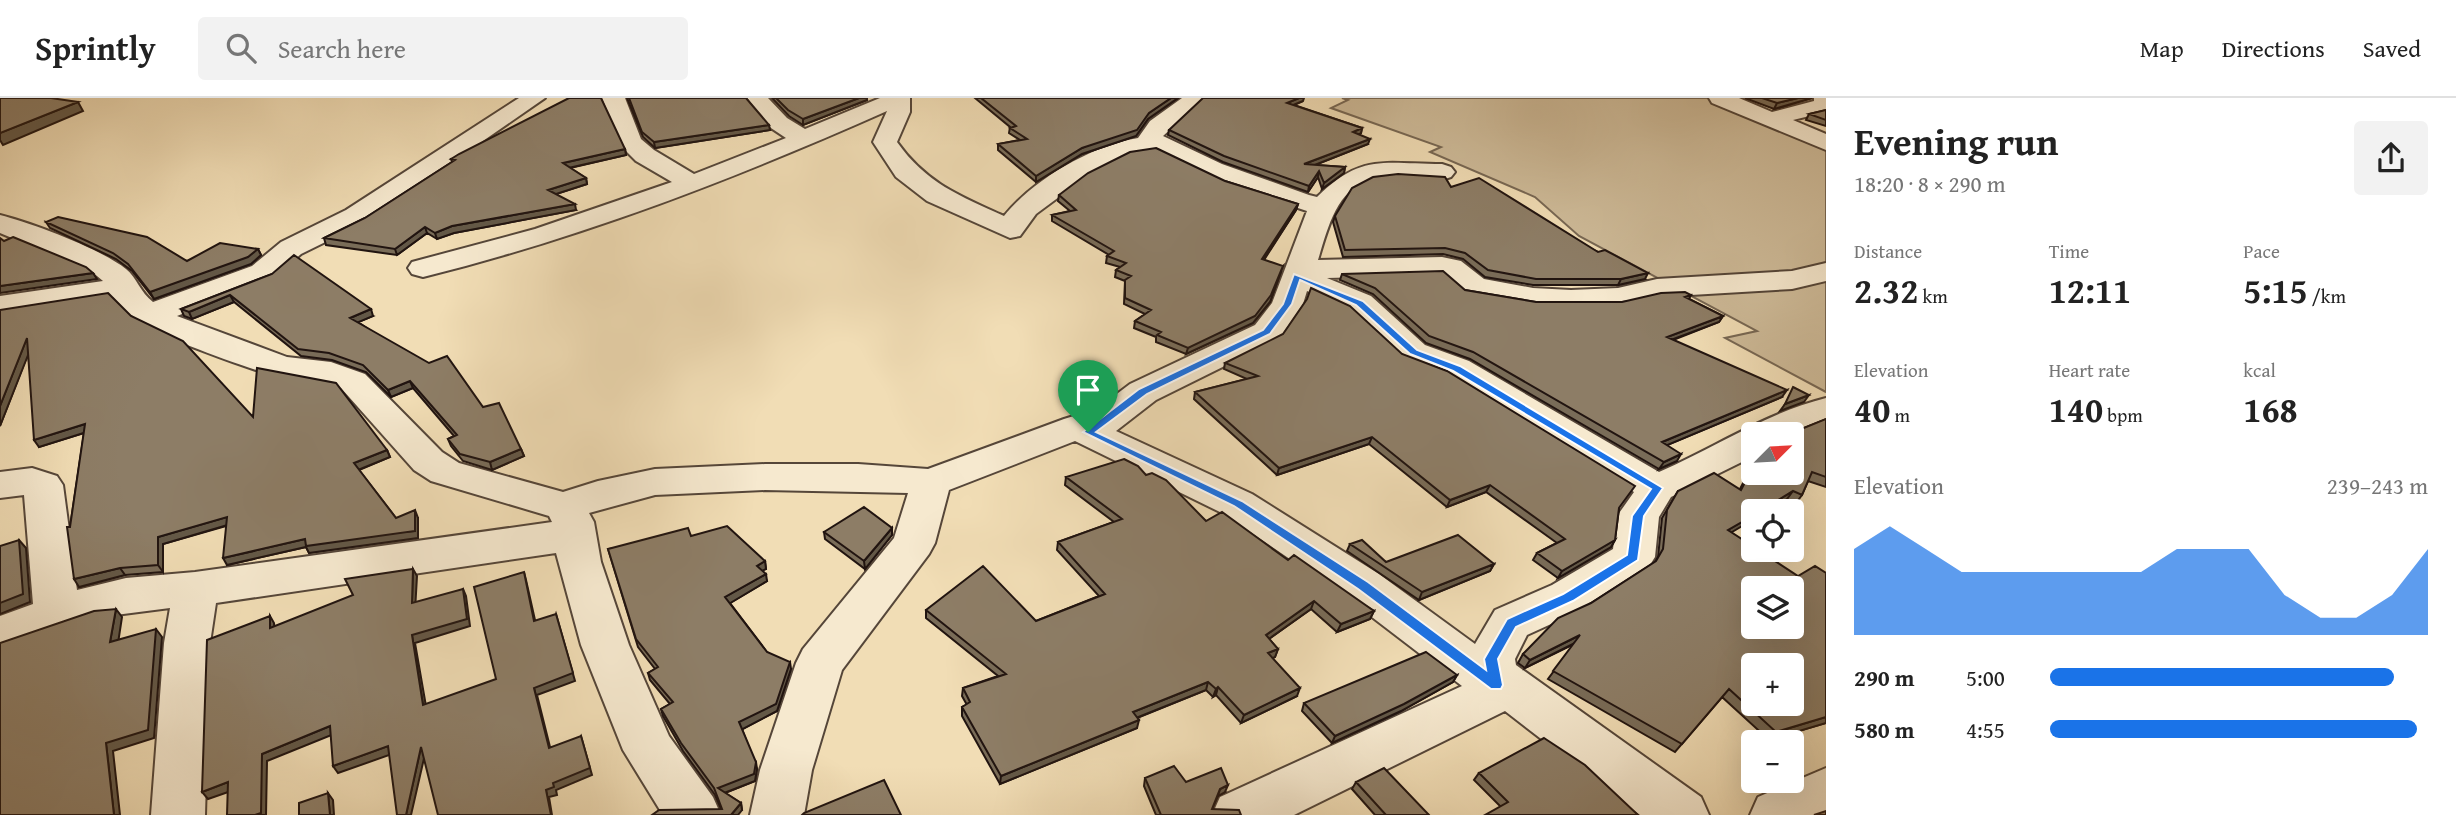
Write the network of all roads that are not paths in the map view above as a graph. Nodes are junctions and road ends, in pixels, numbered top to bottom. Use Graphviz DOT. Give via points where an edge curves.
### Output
graph roads {
  1 [pos="534,98"];
  2 [pos="613,98"];
  3 [pos="756,98"];
  4 [pos="898,98"];
  5 [pos="1194,98"];
  6 [pos="1720,98"];
  7 [pos="1825,98"];
  8 [pos="1768,120"];
  9 [pos="804,139"];
  10 [pos="1158,143"];
  11 [pos="1826,143"];
  12 [pos="1442,172"];
  13 [pos="692,184"];
  14 [pos="1322,207"];
  15 [pos="0,223"];
  16 [pos="423,268"];
  17 [pos="1299,272"];
  18 [pos="1820,277"];
  19 [pos="135,301"];
  20 [pos="0,306"];
  21 [pos="1826,409"];
  22 [pos="1792,422"];
  23 [pos="1088,432"];
  24 [pos="1741,447"];
  25 [pos="931,482"];
  26 [pos="0,485"];
  27 [pos="1657,488"];
  28 [pos="570,521"];
  29 [pos="195,589"];
  30 [pos="57,615"];
  31 [pos="0,635"];
  32 [pos="1494,679"];
  33 [pos="1826,792"];
  34 [pos="178,815"];
  35 [pos="694,815"];
  36 [pos="777,815"];
  37 [pos="1238,815"];
  38 [pos="1682,815"];
  39 [pos="1777,815"];
  1 -- 19 [label="street" via="356,216 291,248 262,272"];
  2 -- 13 [label="street" via="630,141 641,153"];
  3 -- 9 [label="street" via="772,117"];
  4 -- 9 [label="street"];
  4 -- 10 [label="street" via="899,112 885,142 905,172 936,195 1010,230 1038,196 1097,160 1122,149"];
  5 -- 10 [label="street" via="1157,128 1150,138"];
  6 -- 8 [label="street"];
  7 -- 8 [label="street" via="1825,105"];
  8 -- 11 [label="street"];
  9 -- 13 [label="street"];
  10 -- 14 [label="street" via="1264,192"];
  12 -- 14 [label="street" via="1366,172 1348,181"];
  13 -- 16 [label="street" via="567,229"];
  14 -- 17 [label="street"];
  15 -- 19 [label="street" via="102,265 119,278"];
  17 -- 18 [label="street" via="1442,266 1450,267 1474,287 1533,298 1571,299"];
  17 -- 23 [label="street" via="1287,304 1267,332 1143,392"];
  17 -- 27 [label="street" via="1360,303 1413,352 1457,368"];
  19 -- 20 [label="street"];
  19 -- 28 [label="street" via="231,350 278,366 331,372 353,381 428,461 445,472"];
  21 -- 22 [label="street"];
  23 -- 25 [label="street" via="1077,427"];
  23 -- 32 [label="street" via="1238,503"];
  24 -- 27 [label="street"];
  25 -- 28 [label="street" via="765,477 655,482 598,494"];
  25 -- 36 [label="street" via="915,543 820,663 786,770"];
  26 -- 30 [label="street" via="32,481 43,485"];
  27 -- 32 [label="street" via="1638,516 1633,557 1568,597 1511,623 1491,659"];
  28 -- 29 [label="street"];
  28 -- 35 [label="street" via="605,645 649,750"];
  29 -- 30 [label="street" via="126,595"];
  29 -- 34 [label="street" via="187,643"];
  30 -- 31 [label="street"];
  32 -- 37 [label="street" via="1490,695"];
  32 -- 38 [label="street"];
  33 -- 39 [label="street"];
}
